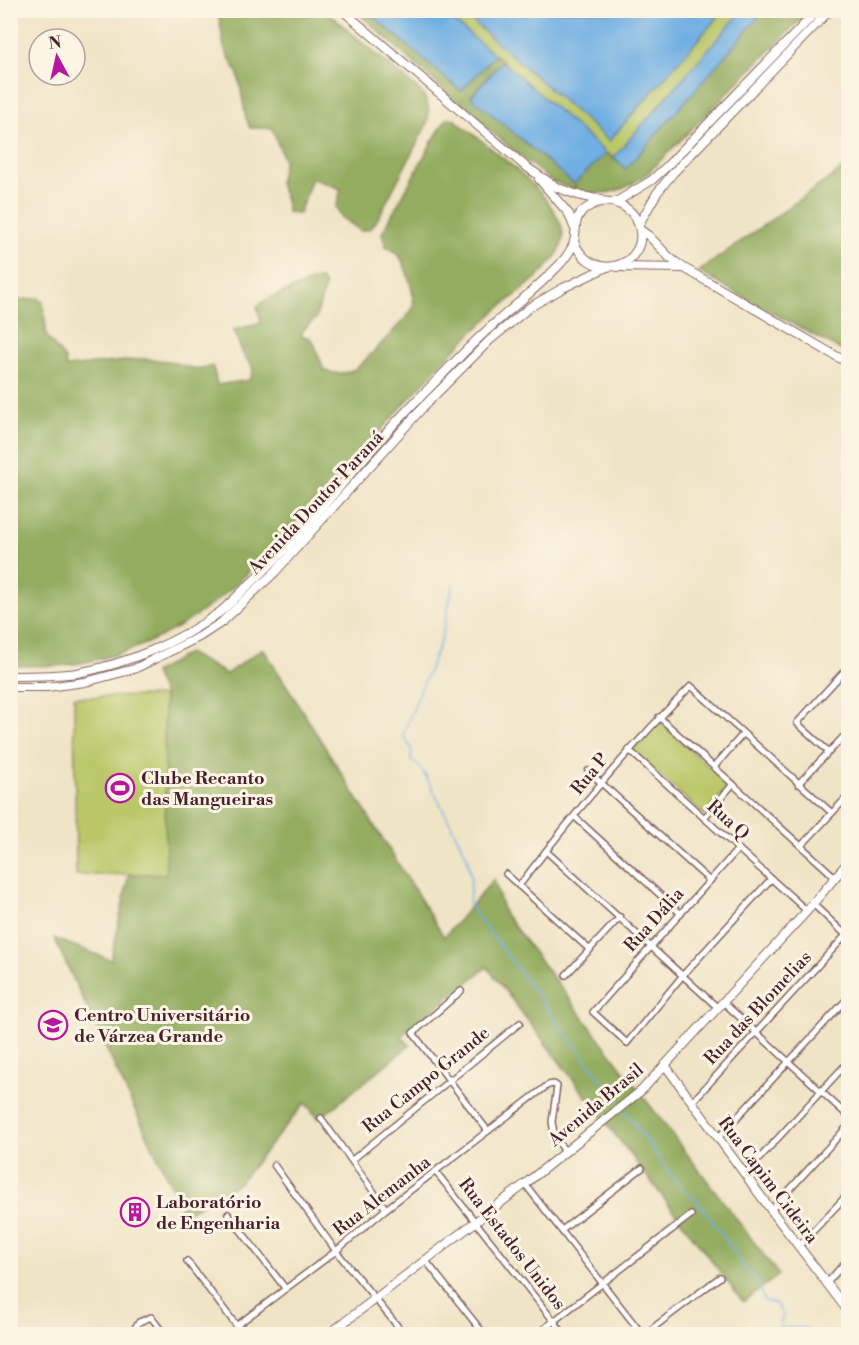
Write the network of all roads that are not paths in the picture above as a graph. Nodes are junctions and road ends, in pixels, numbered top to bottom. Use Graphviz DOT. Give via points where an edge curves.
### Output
graph roads {
  1 [pos="342,10"];
  2 [pos="818,10"];
  3 [pos="830,10"];
  4 [pos="525,166"];
  5 [pos="606,201"];
  6 [pos="615,202"];
  7 [pos="574,227"];
  8 [pos="639,227"];
  9 [pos="574,242"];
  10 [pos="611,267"];
  11 [pos="684,268"];
  12 [pos="849,363"];
  13 [pos="849,667"];
  14 [pos="10,676"];
  15 [pos="10,687"];
  16 [pos="659,717"];
  17 [pos="849,732"];
  18 [pos="743,734"];
  19 [pos="629,750"];
  20 [pos="829,752"];
  21 [pos="714,767"];
  22 [pos="588,771"];
  23 [pos="601,783"];
  24 [pos="733,784"];
  25 [pos="798,784"];
  26 [pos="849,796"];
  27 [pos="832,813"];
  28 [pos="574,817"];
  29 [pos="704,818"];
  30 [pos="801,846"];
  31 [pos="738,849"];
  32 [pos="546,851"];
  33 [pos="849,862"];
  34 [pos="506,874"];
  35 [pos="838,874"];
  36 [pos="849,878"];
  37 [pos="771,879"];
  38 [pos="710,881"];
  39 [pos="519,886"];
  40 [pos="810,908"];
  41 [pos="681,914"];
  42 [pos="620,917"];
  43 [pos="847,936"];
  44 [pos="651,946"];
  45 [pos="590,950"];
  46 [pos="566,975"];
  47 [pos="683,975"];
  48 [pos="461,991"];
  49 [pos="849,998"];
  50 [pos="720,1004"];
  51 [pos="520,1023"];
  52 [pos="758,1032"];
  53 [pos="789,1060"];
  54 [pos="849,1062"];
  55 [pos="665,1065"];
  56 [pos="448,1081"];
  57 [pos="822,1091"];
  58 [pos="692,1102"];
  59 [pos="849,1116"];
  60 [pos="321,1118"];
  61 [pos="849,1126"];
  62 [pos="488,1131"];
  63 [pos="718,1138"];
  64 [pos="565,1151"];
  65 [pos="352,1161"];
  66 [pos="274,1165"];
  67 [pos="642,1168"];
  68 [pos="436,1172"];
  69 [pos="745,1174"];
  70 [pos="525,1184"];
  71 [pos="849,1194"];
  72 [pos="386,1209"];
  73 [pos="771,1210"];
  74 [pos="228,1214"];
  75 [pos="691,1215"];
  76 [pos="475,1221"];
  77 [pos="562,1230"];
  78 [pos="799,1246"];
  79 [pos="336,1251"];
  80 [pos="849,1259"];
  81 [pos="187,1261"];
  82 [pos="426,1261"];
  83 [pos="720,1277"];
  84 [pos="603,1283"];
  85 [pos="827,1283"];
  86 [pos="285,1288"];
  87 [pos="376,1299"];
  88 [pos="849,1311"];
  89 [pos="554,1322"];
  90 [pos="237,1326"];
  91 [pos="131,1335"];
  92 [pos="164,1335"];
  93 [pos="243,1335"];
  94 [pos="329,1335"];
  95 [pos="404,1335"];
  96 [pos="484,1335"];
  97 [pos="537,1335"];
  98 [pos="564,1335"];
  99 [pos="644,1335"];
  1 -- 4 [label="main road"];
  2 -- 6 [label="main road" via="666,167"];
  3 -- 8 [label="main road" via="673,173"];
  4 -- 5 [label="main road" via="558,188"];
  4 -- 7 [label="main road" via="557,199"];
  5 -- 6 [label="main road"];
  5 -- 7 [label="main road" via="589,206"];
  6 -- 8 [label="main road" via="634,214"];
  7 -- 9 [label="main road"];
  8 -- 10 [label="main road" via="637,249 623,263"];
  8 -- 11 [label="main road"];
  9 -- 10 [label="main road" via="586,260 596,266"];
  9 -- 14 [label="main road, Avenida Doutor Paraná" via="561,263 412,406 273,562 221,611 148,652 116,663 78,673"];
  10 -- 11 [label="main road"];
  10 -- 15 [label="main road, Avenida Doutor Paraná" via="530,307 490,340 424,406 274,572 222,622 134,669 85,682"];
  11 -- 12 [label="main road"];
  13 -- 20 [label="street" via="797,723"];
  16 -- 18 [label="street, Rua P" via="691,686"];
  16 -- 19 [label="street, Rua P"];
  16 -- 21 [label="street"];
  17 -- 20 [label="street"];
  18 -- 21 [label="street"];
  18 -- 25 [label="street"];
  19 -- 23 [label="street, Rua P"];
  19 -- 29 [label="street, Rua Q"];
  20 -- 25 [label="street"];
  21 -- 24 [label="street"];
  22 -- 23 [label="street"];
  23 -- 28 [label="street, Rua P"];
  23 -- 38 [label="street"];
  24 -- 29 [label="street"];
  24 -- 30 [label="street"];
  25 -- 27 [label="street"];
  26 -- 27 [label="street"];
  27 -- 30 [label="street"];
  28 -- 32 [label="street, Rua P"];
  28 -- 41 [label="street"];
  29 -- 31 [label="street, Rua Q"];
  30 -- 35 [label="street"];
  31 -- 37 [label="street, Rua Q"];
  31 -- 38 [label="street, Rua Dália"];
  32 -- 39 [label="street, Rua P"];
  32 -- 42 [label="street"];
  33 -- 35 [label="main road, Avenida Brasil"];
  34 -- 39 [label="street"];
  35 -- 36 [label="street"];
  35 -- 40 [label="main road, Avenida Brasil"];
  37 -- 40 [label="street, Rua Q"];
  37 -- 47 [label="street"];
  38 -- 41 [label="street, Rua Dália"];
  39 -- 45 [label="street"];
  40 -- 43 [label="street, Rua Q"];
  40 -- 50 [label="main road, Avenida Brasil"];
  41 -- 44 [label="street, Rua Dália"];
  42 -- 44 [label="street"];
  42 -- 45 [label="street"];
  43 -- 52 [label="street, Rua das Blomelias"];
  44 -- 47 [label="street"];
  44 -- 47 [label="street, Rua Dália" via="593,1012 627,1043"];
  45 -- 46 [label="street"];
  47 -- 50 [label="street"];
  48 -- 56 [label="street" via="413,1033"];
  49 -- 53 [label="street"];
  50 -- 52 [label="street"];
  50 -- 55 [label="main road, Avenida Brasil"];
  51 -- 56 [label="street, Rua Campo Grande"];
  52 -- 53 [label="street"];
  52 -- 58 [label="street, Rua das Blomelias"];
  53 -- 57 [label="street"];
  53 -- 63 [label="street"];
  54 -- 57 [label="street"];
  55 -- 58 [label="main road, Rua Capim Cideira"];
  55 -- 64 [label="main road, Avenida Brasil" via="642,1090"];
  56 -- 62 [label="street"];
  56 -- 65 [label="street, Rua Campo Grande"];
  57 -- 59 [label="street"];
  57 -- 69 [label="street"];
  58 -- 63 [label="main road, Rua Capim Cideira"];
  60 -- 65 [label="street"];
  61 -- 73 [label="street"];
  62 -- 64 [label="street, Rua Alemanha" via="554,1084 557,1086 552,1122 555,1138"];
  62 -- 68 [label="street, Rua Alemanha"];
  63 -- 69 [label="main road, Rua Capim Cideira"];
  64 -- 70 [label="main road, Avenida Brasil"];
  65 -- 72 [label="street"];
  66 -- 79 [label="street"];
  67 -- 77 [label="street"];
  68 -- 72 [label="street, Rua Alemanha"];
  68 -- 76 [label="street, Rua Estados Unidos"];
  69 -- 73 [label="main road, Rua Capim Cideira"];
  70 -- 76 [label="main road, Avenida Brasil"];
  70 -- 77 [label="street"];
  71 -- 78 [label="street"];
  72 -- 79 [label="street, Rua Alemanha"];
  73 -- 78 [label="main road, Rua Capim Cideira"];
  74 -- 86 [label="street"];
  75 -- 84 [label="street"];
  76 -- 82 [label="main road, Avenida Brasil"];
  76 -- 89 [label="street, Rua Estados Unidos"];
  77 -- 84 [label="street"];
  78 -- 85 [label="main road, Rua Capim Cideira"];
  79 -- 86 [label="street, Rua Alemanha"];
  79 -- 87 [label="street"];
  80 -- 85 [label="street"];
  81 -- 90 [label="street"];
  82 -- 87 [label="main road, Avenida Brasil"];
  82 -- 96 [label="street"];
  83 -- 99 [label="street"];
  84 -- 89 [label="street"];
  84 -- 99 [label="street"];
  85 -- 88 [label="main road, Rua Capim Cideira"];
  86 -- 90 [label="street, Rua Alemanha"];
  87 -- 94 [label="main road, Avenida Brasil"];
  87 -- 95 [label="street"];
  89 -- 97 [label="street"];
  89 -- 98 [label="street, Rua Estados Unidos"];
  90 -- 93 [label="street"];
  91 -- 92 [label="street" via="139,1322 151,1317"];
}
